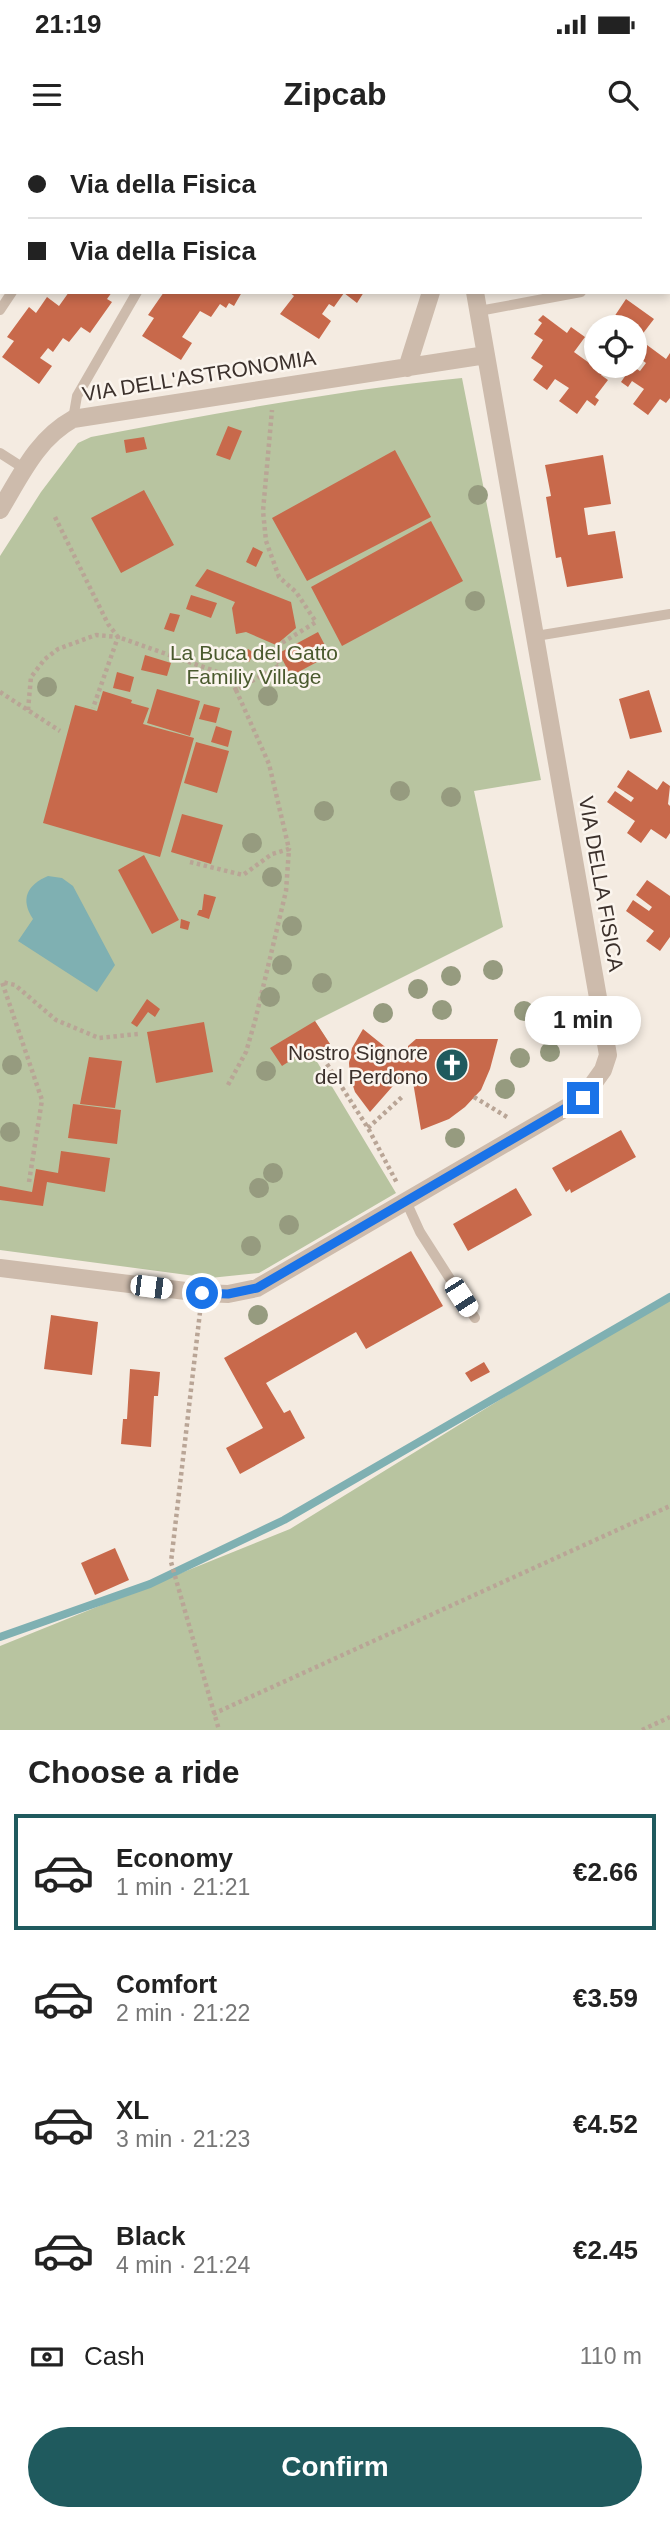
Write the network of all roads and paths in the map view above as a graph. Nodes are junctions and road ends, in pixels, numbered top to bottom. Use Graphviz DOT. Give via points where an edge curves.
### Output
graph roads {
  1 [pos="11,294"];
  2 [pos="136,294"];
  3 [pos="430,294"];
  4 [pos="475,294"];
  5 [pos="569,294"];
  6 [pos="0,310"];
  7 [pos="479,311"];
  8 [pos="486,355"];
  9 [pos="407,368"];
  10 [pos="273,388"];
  11 [pos="73,419"];
  12 [pos="0,453"];
  13 [pos="25,469"];
  14 [pos="0,510"];
  15 [pos="55,517"];
  16 [pos="670,614"];
  17 [pos="536,636"];
  18 [pos="118,637"];
  19 [pos="236,690"];
  20 [pos="0,692"];
  21 [pos="93,709"];
  22 [pos="28,710"];
  23 [pos="60,731"];
  24 [pos="289,849"];
  25 [pos="190,862"];
  26 [pos="0,975"];
  27 [pos="1,982"];
  28 [pos="138,1034"];
  29 [pos="327,1064"];
  30 [pos="228,1085"];
  31 [pos="403,1096"];
  32 [pos="474,1097"];
  33 [pos="368,1128"];
  34 [pos="526,1129"];
  35 [pos="29,1182"];
  36 [pos="405,1199"];
  37 [pos="0,1268"];
  38 [pos="202,1293"];
  39 [pos="475,1318"];
  40 [pos="670,1506"];
  41 [pos="214,1714"];
  42 [pos="670,1717"];
  43 [pos="219,1730"];
  44 [pos="642,1730"];
  1 -- 6 [label="lane"];
  2 -- 11 [label="lane" via="77,396"];
  3 -- 9 [label="street"];
  4 -- 7 [label="street, VIA DELLA FISICA"];
  5 -- 7 [label="lane"];
  7 -- 8 [label="street, VIA DELLA FISICA"];
  8 -- 9 [label="street, VIA DELL'ASTRONOMIA"];
  8 -- 17 [label="street, VIA DELLA FISICA"];
  9 -- 10 [label="street, VIA DELL'ASTRONOMIA"];
  10 -- 11 [label="street, VIA DELL'ASTRONOMIA"];
  10 -- 19 [label="path" via="263,511 266,541 279,577 296,592 316,622 272,649 280,665"];
  11 -- 13 [label="street, VIA DELL'ASTRONOMIA" via="55,429"];
  12 -- 13 [label="lane"];
  13 -- 14 [label="street, VIA DELL'ASTRONOMIA"];
  15 -- 18 [label="path"];
  16 -- 17 [label="lane"];
  17 -- 34 [label="street, VIA DELLA FISICA" via="608,1055 583,1098"];
  18 -- 19 [label="path" via="229,676"];
  18 -- 21 [label="path"];
  18 -- 22 [label="path" via="96,635 58,649 45,659 31,677"];
  19 -- 24 [label="path" via="269,764"];
  20 -- 22 [label="path"];
  22 -- 23 [label="path"];
  24 -- 25 [label="path" via="272,854 243,875"];
  24 -- 30 [label="path" via="286,891 255,1021 246,1052"];
  26 -- 27 [label="path"];
  27 -- 28 [label="path" via="15,985 56,1020 99,1038"];
  27 -- 35 [label="path" via="42,1100"];
  29 -- 33 [label="path"];
  31 -- 33 [label="path"];
  32 -- 34 [label="path"];
  33 -- 36 [label="path"];
  34 -- 36 [label="street, VIA DELLA FISICA"];
  36 -- 38 [label="street, VIA DELLA FISICA" via="257,1288"];
  36 -- 39 [label="lane" via="420,1232"];
  37 -- 38 [label="street, VIA DELLA FISICA"];
  38 -- 41 [label="path" via="171,1562"];
  40 -- 41 [label="path"];
  41 -- 43 [label="path"];
  42 -- 44 [label="path"];
}
